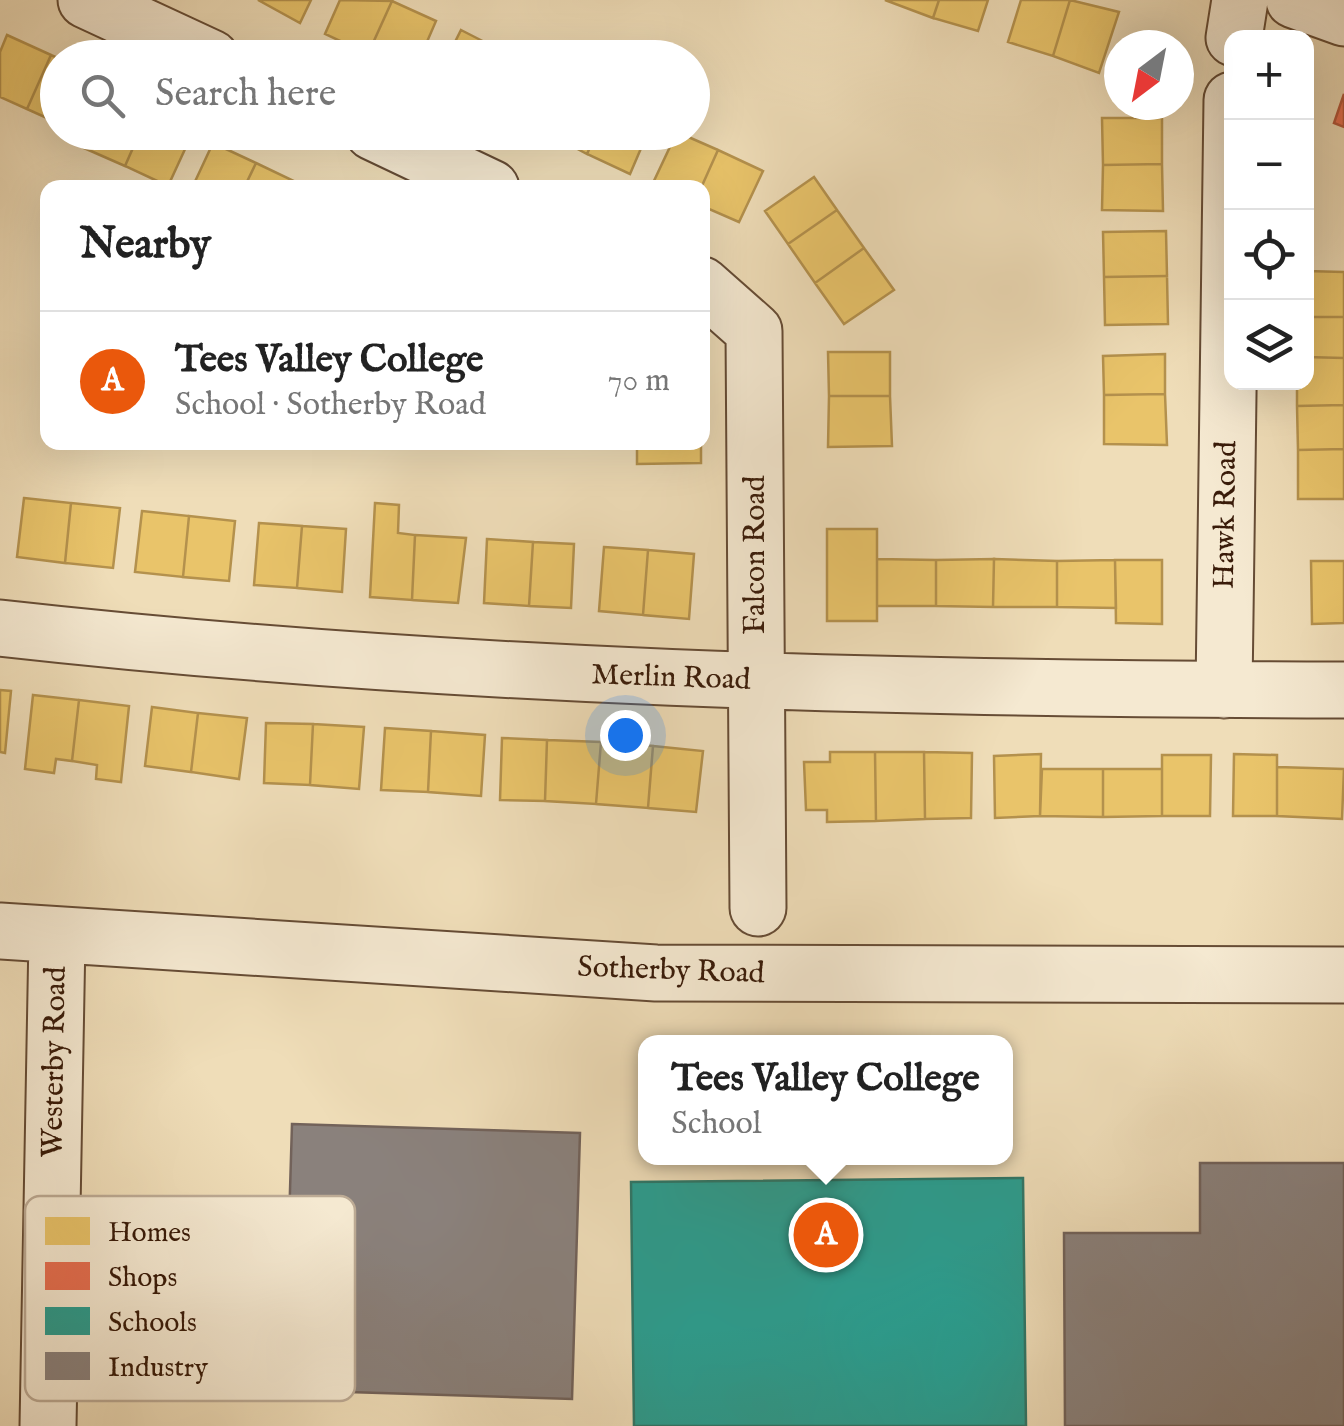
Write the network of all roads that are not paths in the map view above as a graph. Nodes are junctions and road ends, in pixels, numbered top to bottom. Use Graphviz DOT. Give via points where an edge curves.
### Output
graph roads {
  1 [pos="86,0"];
  2 [pos="1240,0"];
  3 [pos="1294,0"];
  4 [pos="1344,18"];
  5 [pos="1235,30"];
  6 [pos="172,40"];
  7 [pos="1232,120"];
  8 [pos="411,150"];
  9 [pos="475,180"];
  10 [pos="710,292"];
  11 [pos="0,628"];
  12 [pos="757,682"];
  13 [pos="1224,690"];
  14 [pos="1344,690"];
  15 [pos="758,908"];
  16 [pos="0,931"];
  17 [pos="57,937"];
  18 [pos="1344,975"];
  19 [pos="52,1196"];
  20 [pos="48,1401"];
  21 [pos="48,1426"];
  1 -- 6 [label="street"];
  2 -- 5 [label="street"];
  3 -- 4 [label="street"];
  7 -- 13 [label="street, Hawk Road"];
  8 -- 9 [label="street"];
  10 -- 12 [label="street, Falcon Road" via="754,331"];
  11 -- 12 [label="street, Merlin Road" via="464,670"];
  12 -- 13 [label="street, Merlin Road"];
  12 -- 15 [label="street, Falcon Road"];
  13 -- 14 [label="street, Merlin Road"];
  16 -- 17 [label="street, Sotherby Road"];
  17 -- 18 [label="street, Sotherby Road" via="672,973"];
  17 -- 19 [label="street, Westerby Road"];
  20 -- 21 [label="street, Westerby Road"];
}
